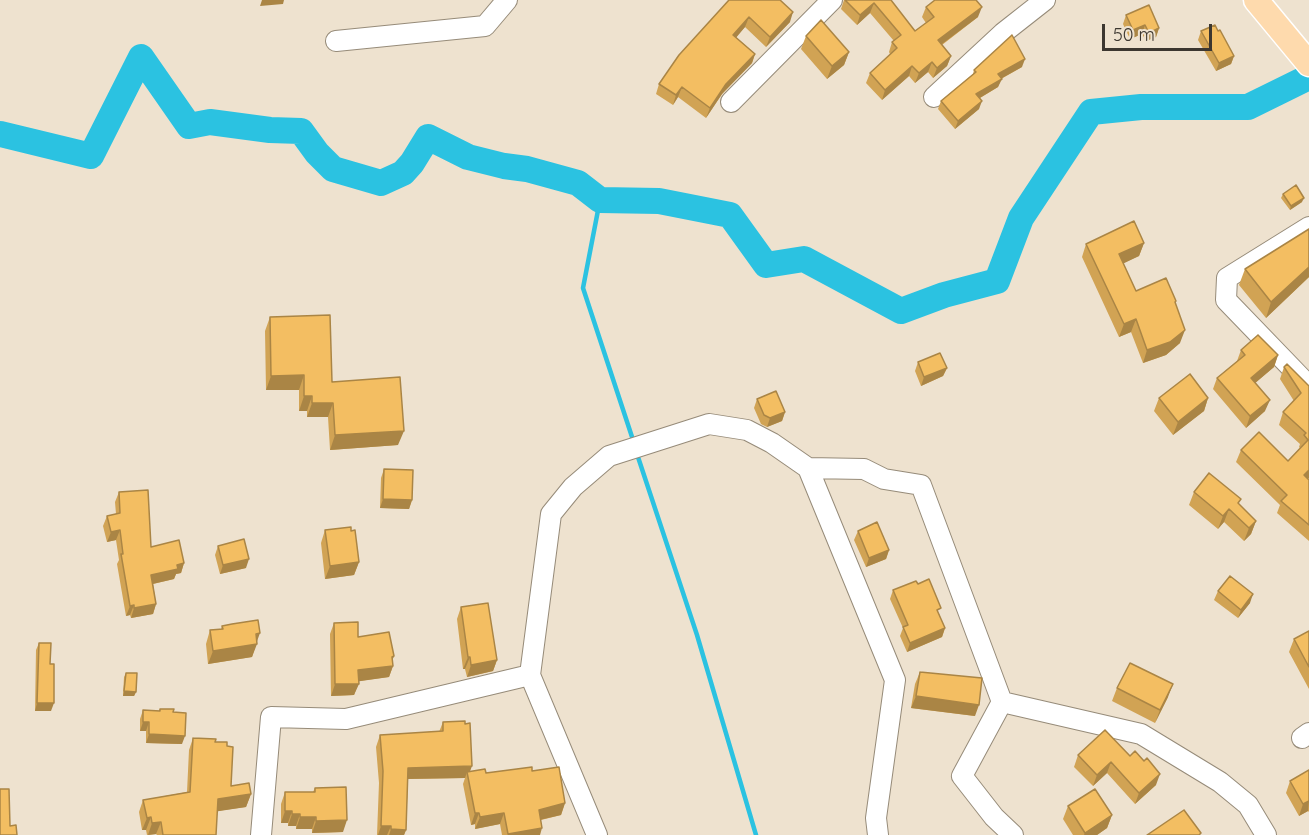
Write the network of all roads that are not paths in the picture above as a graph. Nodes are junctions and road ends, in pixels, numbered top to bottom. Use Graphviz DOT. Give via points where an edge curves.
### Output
graph roads {
  1 [pos="507,0"];
  2 [pos="832,0"];
  3 [pos="1045,0"];
  4 [pos="1256,0"];
  5 [pos="1274,0"];
  6 [pos="1309,40"];
  7 [pos="336,41"];
  8 [pos="1309,64"];
  9 [pos="934,97"];
  10 [pos="731,102"];
  11 [pos="1309,227"];
  12 [pos="1309,386"];
  13 [pos="808,468"];
  14 [pos="530,675"];
  15 [pos="1002,702"];
  16 [pos="261,835"];
  17 [pos="597,835"];
  18 [pos="878,835"];
  19 [pos="1013,835"];
  20 [pos="1266,835"];
  1 -- 7 [label="street" via="485,26"];
  2 -- 10 [label="street"];
  3 -- 9 [label="street"];
  4 -- 8 [label="main road"];
  5 -- 6 [label="main road"];
  11 -- 12 [label="street" via="1227,278 1227,300"];
  13 -- 14 [label="street" via="747,430 709,424 609,456 573,487 551,514"];
  13 -- 15 [label="street" via="864,469 884,479 921,485"];
  13 -- 18 [label="street" via="895,680 876,818"];
  14 -- 16 [label="street" via="346,719 271,717"];
  14 -- 17 [label="street"];
  15 -- 19 [label="street" via="962,776"];
  15 -- 20 [label="street" via="1141,734 1220,782 1248,805"];
}
